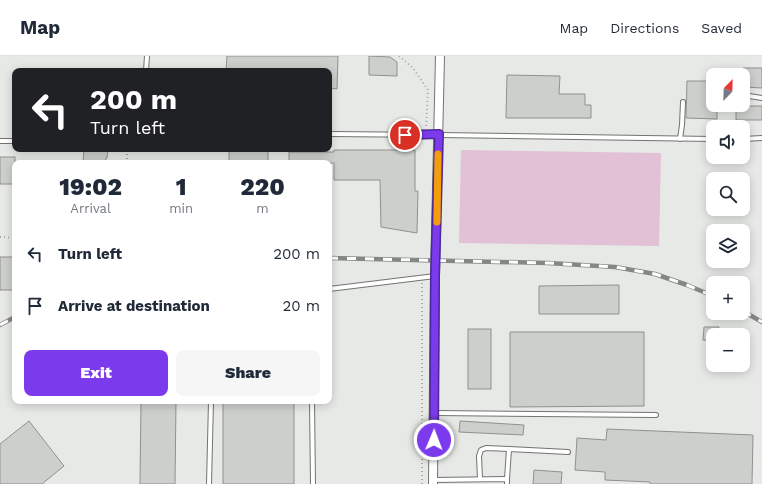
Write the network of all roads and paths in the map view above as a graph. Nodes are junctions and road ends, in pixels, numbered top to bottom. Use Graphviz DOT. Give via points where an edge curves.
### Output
graph roads {
  1 [pos="147,56"];
  2 [pos="399,56"];
  3 [pos="440,56"];
  4 [pos="146,68"];
  5 [pos="750,96"];
  6 [pos="762,98"];
  7 [pos="683,102"];
  8 [pos="332,134"];
  9 [pos="426,134"];
  10 [pos="439,134"];
  11 [pos="762,138"];
  12 [pos="680,139"];
  13 [pos="706,139"];
  14 [pos="750,139"];
  15 [pos="0,141"];
  16 [pos="12,141"];
  17 [pos="0,237"];
  18 [pos="12,238"];
  19 [pos="435,276"];
  20 [pos="422,278"];
  21 [pos="332,289"];
  22 [pos="210,404"];
  23 [pos="312,404"];
  24 [pos="434,413"];
  25 [pos="656,415"];
  26 [pos="509,449"];
  27 [pos="568,452"];
  28 [pos="480,479"];
  29 [pos="433,482"];
  30 [pos="507,482"];
  31 [pos="209,484"];
  32 [pos="313,484"];
  33 [pos="422,484"];
  1 -- 4 [label="lane"];
  2 -- 9 [label="path" via="413,68 428,90"];
  3 -- 10 [label="street"];
  5 -- 6 [label="lane"];
  7 -- 12 [label="lane"];
  8 -- 9 [label="lane"];
  9 -- 10 [label="lane"];
  10 -- 12 [label="lane"];
  10 -- 19 [label="street"];
  11 -- 14 [label="lane"];
  12 -- 13 [label="lane"];
  15 -- 16 [label="lane"];
  17 -- 18 [label="path"];
  19 -- 20 [label="lane"];
  19 -- 24 [label="street"];
  20 -- 21 [label="lane"];
  20 -- 33 [label="path"];
  22 -- 31 [label="lane"];
  23 -- 32 [label="lane"];
  24 -- 25 [label="lane"];
  24 -- 29 [label="street"];
  26 -- 27 [label="lane"];
  26 -- 28 [label="lane" via="481,450"];
  26 -- 30 [label="lane"];
  28 -- 29 [label="lane"];
  28 -- 30 [label="lane"];
}
